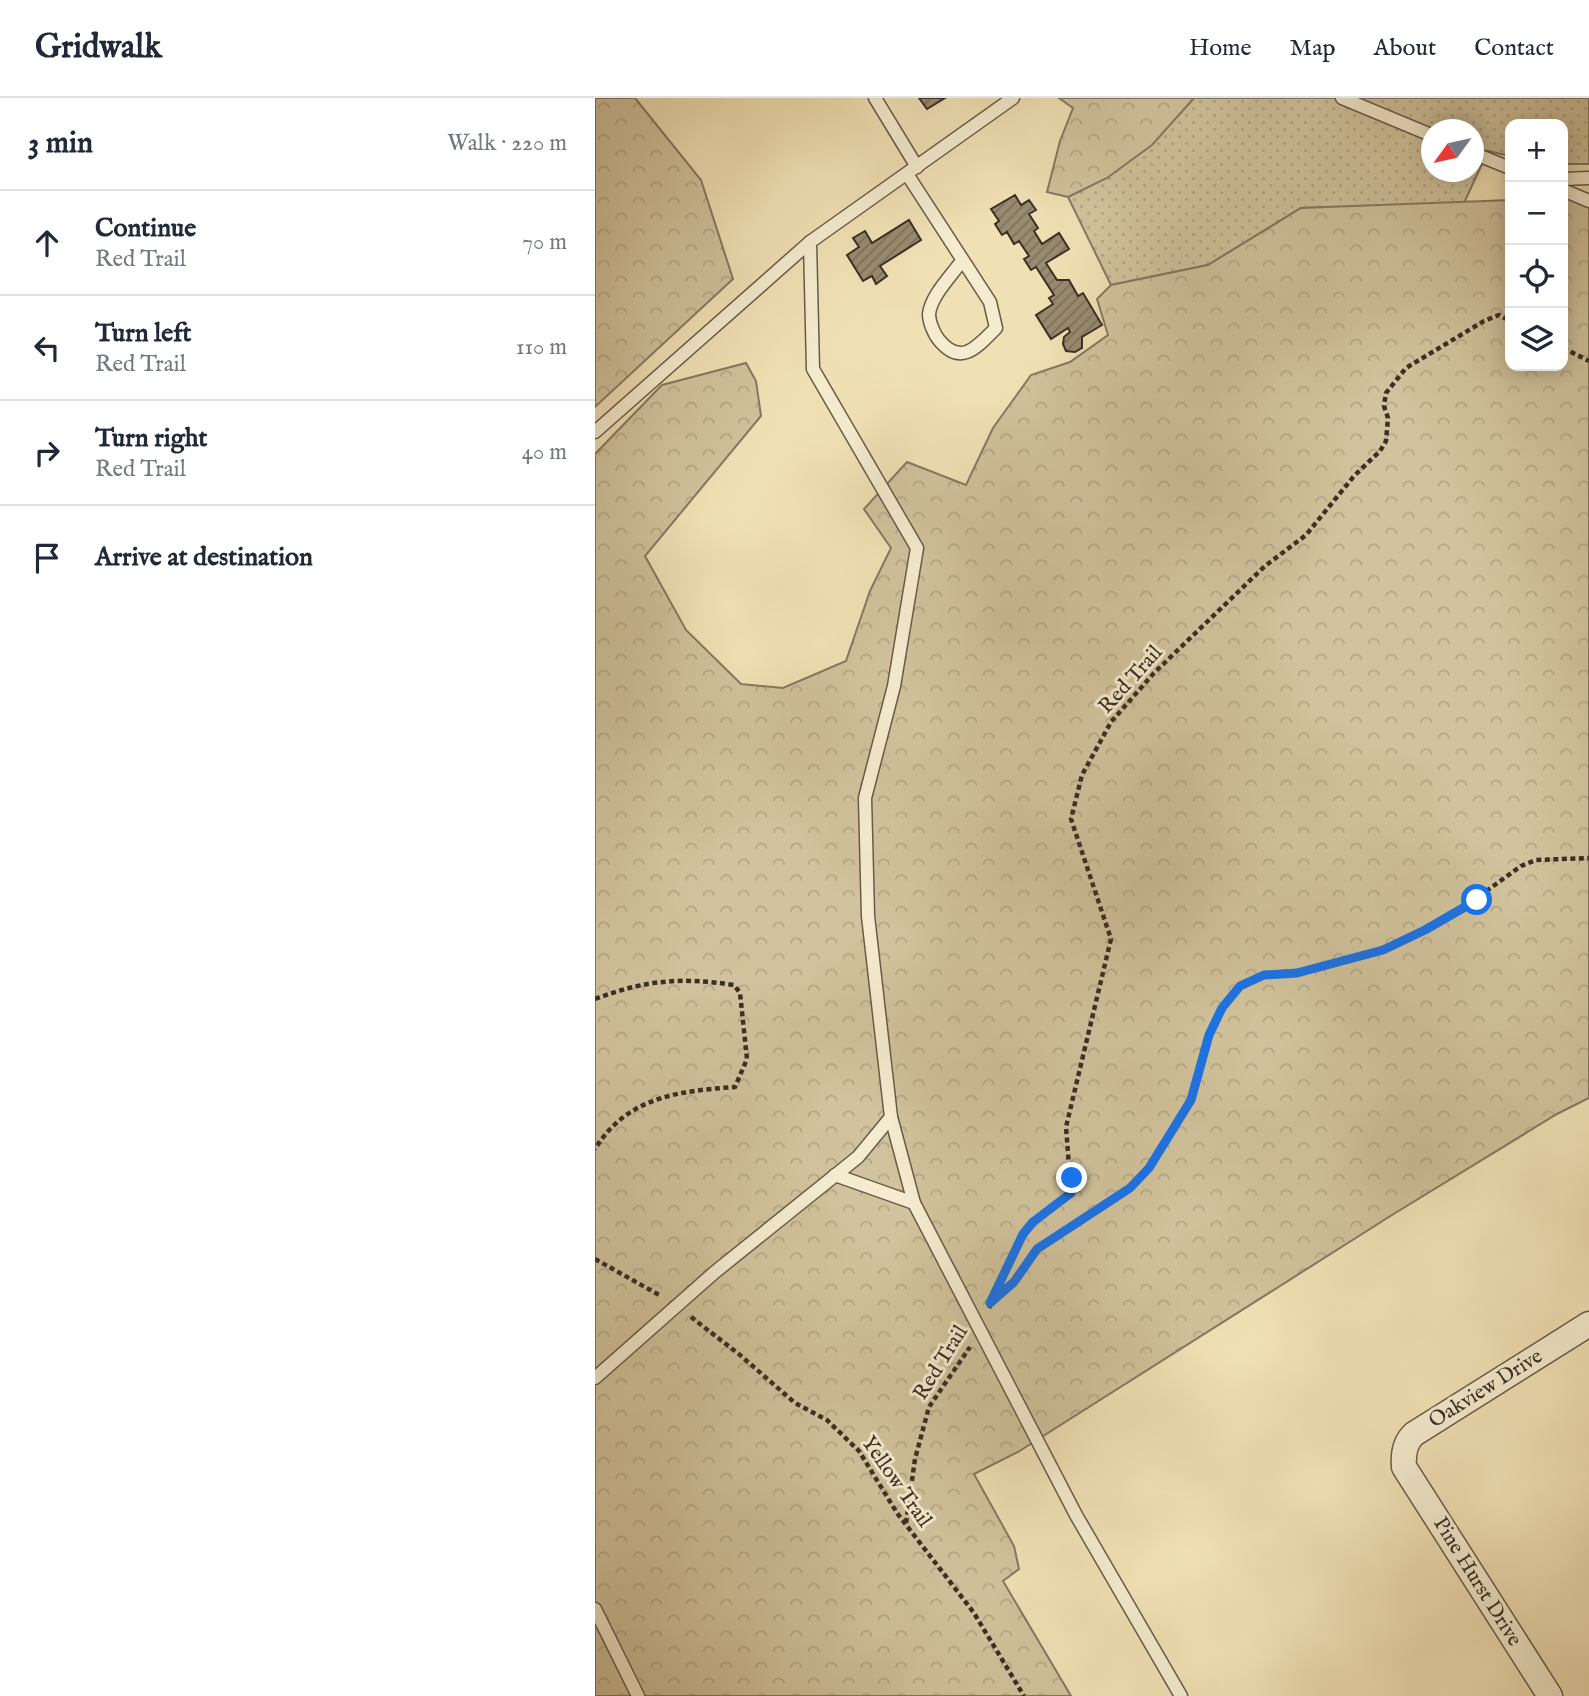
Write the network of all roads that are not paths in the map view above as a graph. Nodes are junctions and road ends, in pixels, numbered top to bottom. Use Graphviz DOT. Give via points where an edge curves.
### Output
graph roads {
  1 [pos="875,98"];
  2 [pos="1013,98"];
  3 [pos="1342,98"];
  4 [pos="1421,131"];
  5 [pos="1484,157"];
  6 [pos="1505,166"];
  7 [pos="912,170"];
  8 [pos="1589,178"];
  9 [pos="1568,179"];
  10 [pos="1568,192"];
  11 [pos="1589,201"];
  12 [pos="810,242"];
  13 [pos="961,262"];
  14 [pos="595,432"];
  15 [pos="891,1116"];
  16 [pos="835,1175"];
  17 [pos="914,1203"];
  18 [pos="1589,1324"];
  19 [pos="595,1378"];
  20 [pos="1404,1467"];
  21 [pos="595,1609"];
  22 [pos="638,1696"];
  23 [pos="1181,1696"];
  24 [pos="1550,1696"];
  1 -- 7 [label="lane"];
  2 -- 7 [label="lane"];
  3 -- 4 [label="lane"];
  5 -- 6 [label="lane"];
  7 -- 12 [label="lane"];
  7 -- 13 [label="lane"];
  8 -- 9 [label="lane"];
  10 -- 11 [label="lane"];
  12 -- 14 [label="lane"];
  12 -- 15 [label="lane" via="813,369 918,548 894,686 865,798 868,916"];
  13 -- 13 [label="lane" via="990,302 996,328 962,354 949,351 935,335 929,315"];
  15 -- 16 [label="lane" via="857,1157"];
  15 -- 17 [label="lane"];
  16 -- 17 [label="lane"];
  16 -- 19 [label="lane"];
  17 -- 23 [label="lane" via="1076,1515"];
  18 -- 20 [label="street, Oakview Drive" via="1414,1434 1403,1456"];
  20 -- 24 [label="street, Pine Hurst Drive"];
  21 -- 22 [label="lane"];
}
